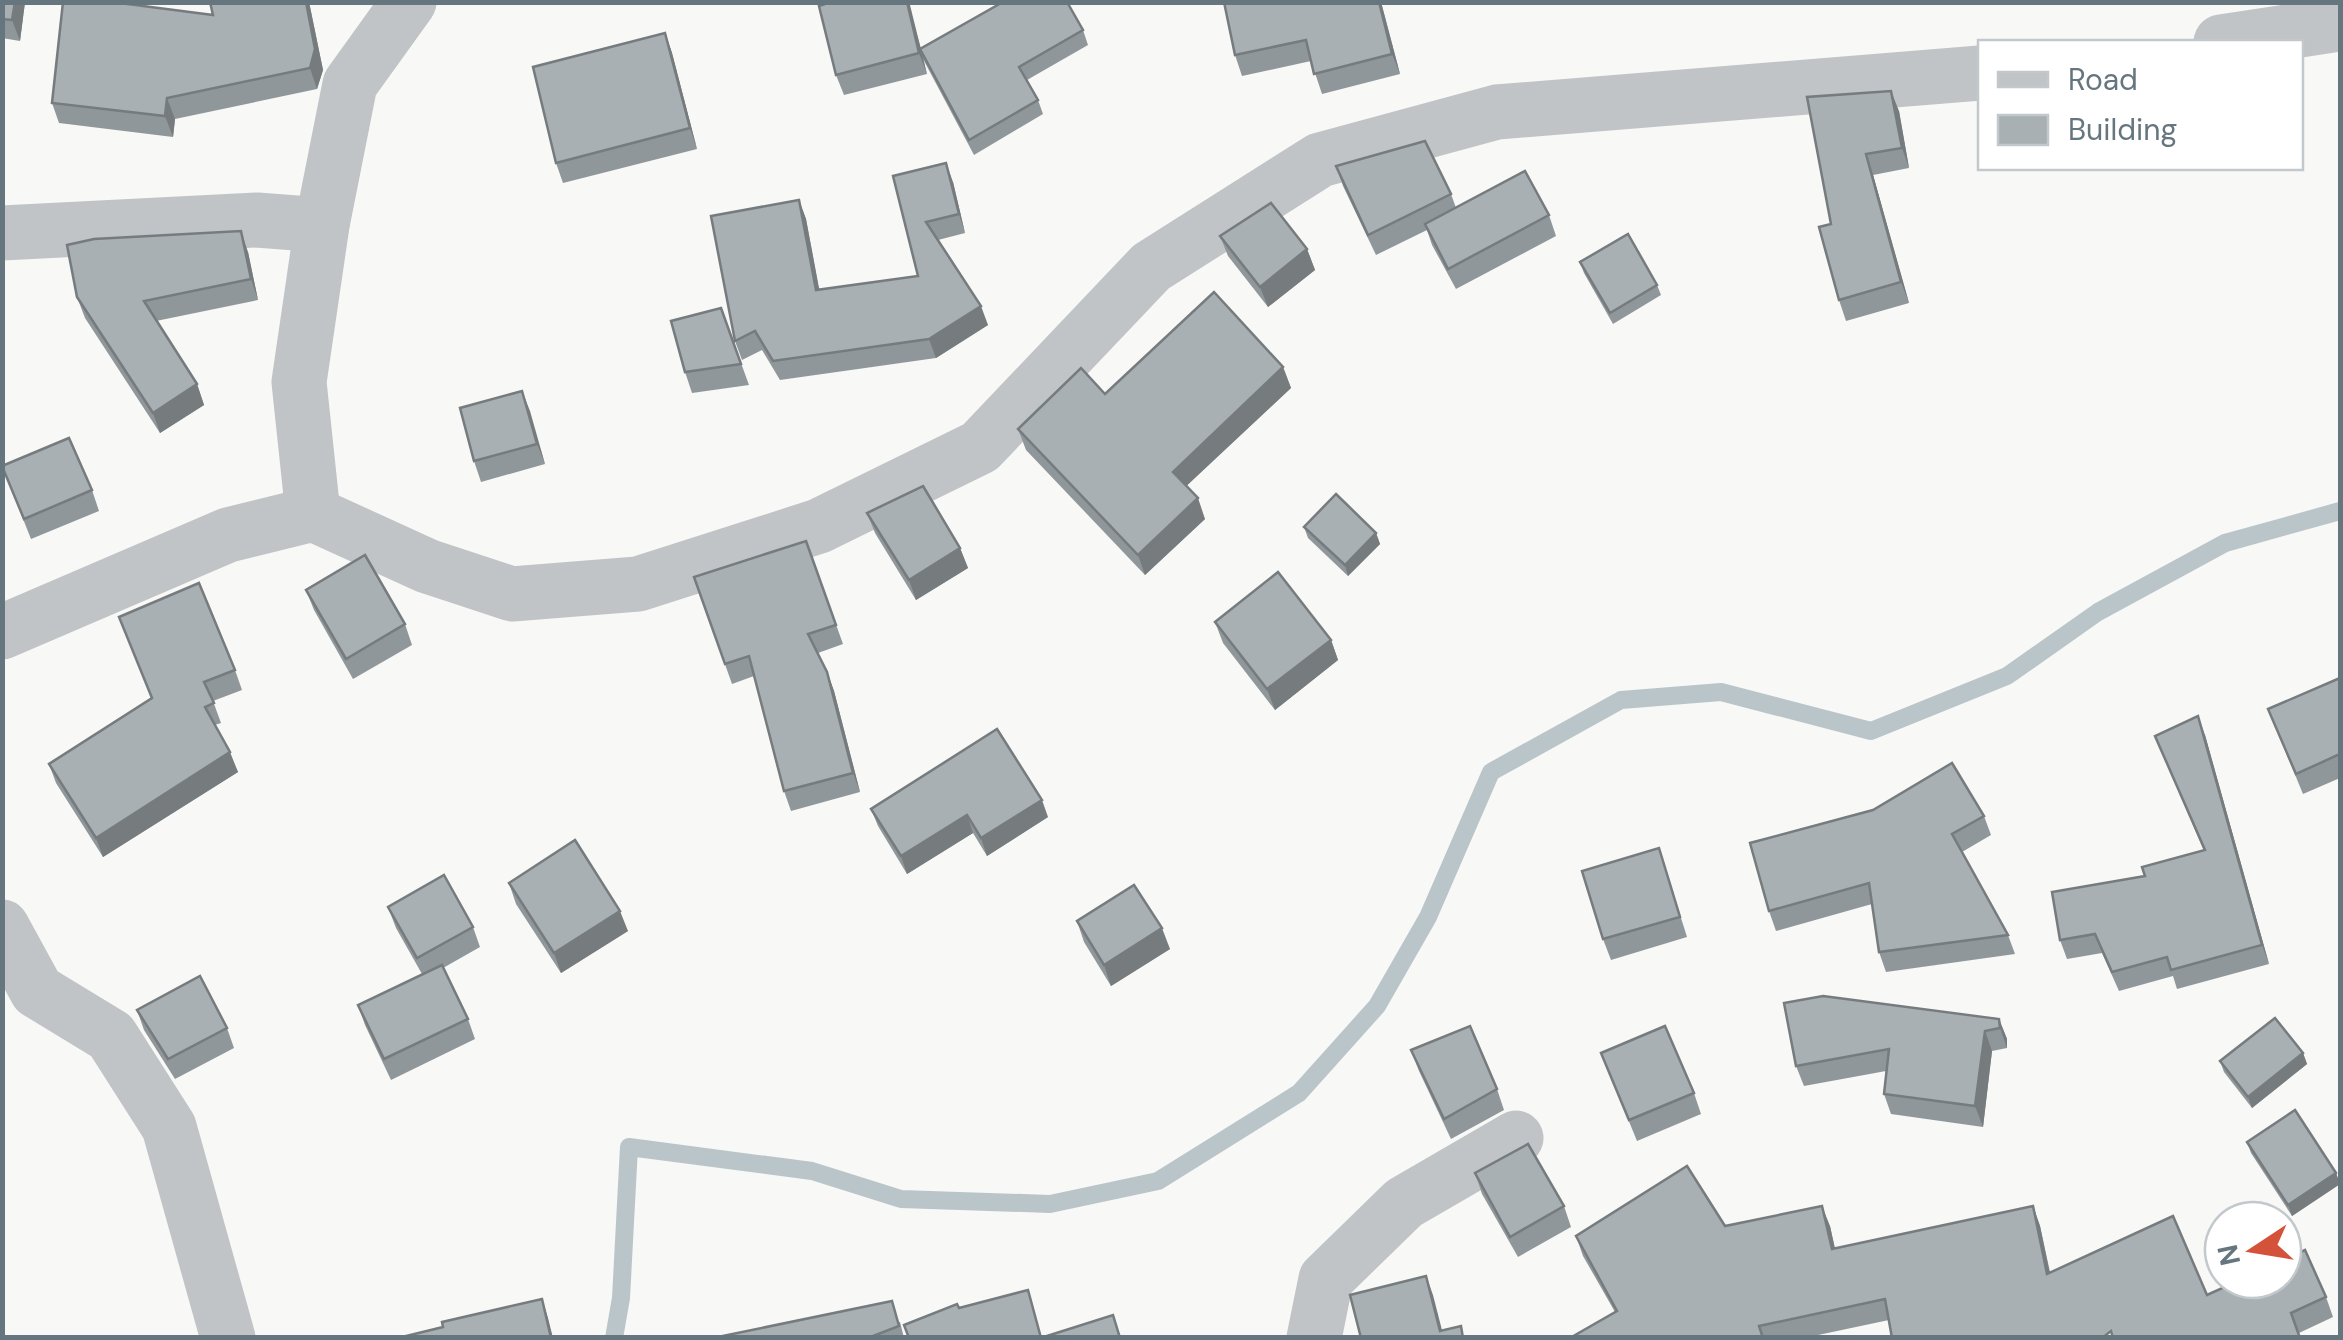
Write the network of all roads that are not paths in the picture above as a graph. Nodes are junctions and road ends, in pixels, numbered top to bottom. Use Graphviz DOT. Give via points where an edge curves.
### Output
graph roads {
  1 [pos="409,2"];
  2 [pos="2340,24"];
  3 [pos="2234,40"];
  4 [pos="1978,72"];
  5 [pos="322,225"];
  6 [pos="2,233"];
  7 [pos="313,514"];
  8 [pos="2,632"];
  9 [pos="2,927"];
  10 [pos="1516,1138"];
  11 [pos="228,1338"];
  12 [pos="1314,1338"];
  1 -- 5 [label="street" via="350,84"];
  2 -- 3 [label="street"];
  4 -- 7 [label="street" via="1498,112 1320,160 1152,267 980,446 819,526 638,584 512,594 428,566"];
  5 -- 6 [label="street" via="257,220"];
  5 -- 7 [label="street" via="298,382"];
  7 -- 8 [label="street" via="228,535"];
  9 -- 11 [label="street" via="36,991 112,1036 170,1127"];
  10 -- 12 [label="street" via="1404,1203 1326,1279"];
}
